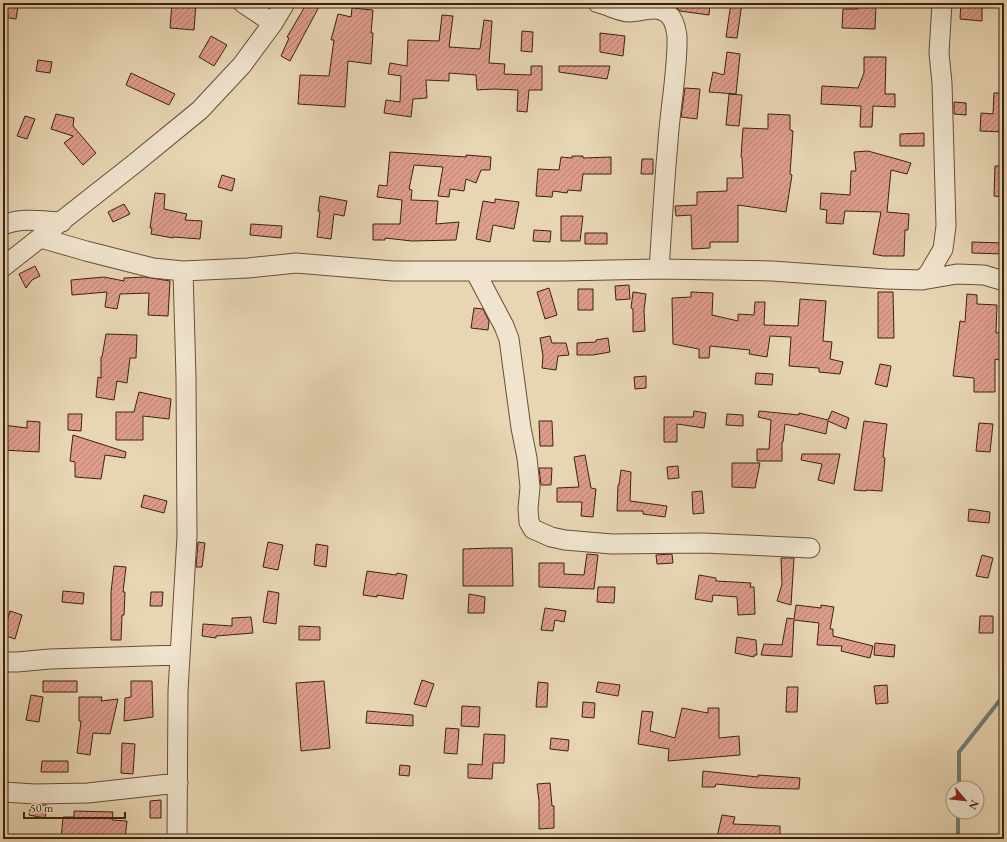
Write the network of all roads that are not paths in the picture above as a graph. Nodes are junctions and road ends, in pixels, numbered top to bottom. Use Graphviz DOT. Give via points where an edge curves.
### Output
graph roads {
  1 [pos="243,3"];
  2 [pos="285,3"];
  3 [pos="598,3"];
  4 [pos="942,3"];
  5 [pos="273,23"];
  6 [pos="62,222"];
  7 [pos="3,225"];
  8 [pos="41,238"];
  9 [pos="3,267"];
  10 [pos="659,269"];
  11 [pos="182,271"];
  12 [pos="475,272"];
  13 [pos="922,280"];
  14 [pos="1004,281"];
  15 [pos="810,548"];
  16 [pos="180,655"];
  17 [pos="3,662"];
  18 [pos="178,783"];
  19 [pos="3,792"];
  20 [pos="177,839"];
  1 -- 5 [label="street"];
  2 -- 5 [label="street"];
  3 -- 10 [label="street" via="630,12 653,9 667,12 676,29 677,49"];
  4 -- 13 [label="street" via="939,53 946,226 943,249"];
  5 -- 6 [label="street" via="242,65 200,110"];
  6 -- 7 [label="street" via="24,220"];
  6 -- 8 [label="street"];
  8 -- 9 [label="street"];
  8 -- 11 [label="street" via="153,268"];
  10 -- 12 [label="street"];
  10 -- 13 [label="street" via="772,271"];
  11 -- 12 [label="street" via="296,263 393,271"];
  11 -- 16 [label="street" via="187,536"];
  12 -- 15 [label="street" via="509,339 527,458 530,487 529,522 533,529 565,540 612,544 704,543"];
  13 -- 14 [label="street" via="957,274 984,275"];
  16 -- 17 [label="street"];
  16 -- 18 [label="street"];
  18 -- 19 [label="street" via="88,793"];
  18 -- 20 [label="street"];
}
